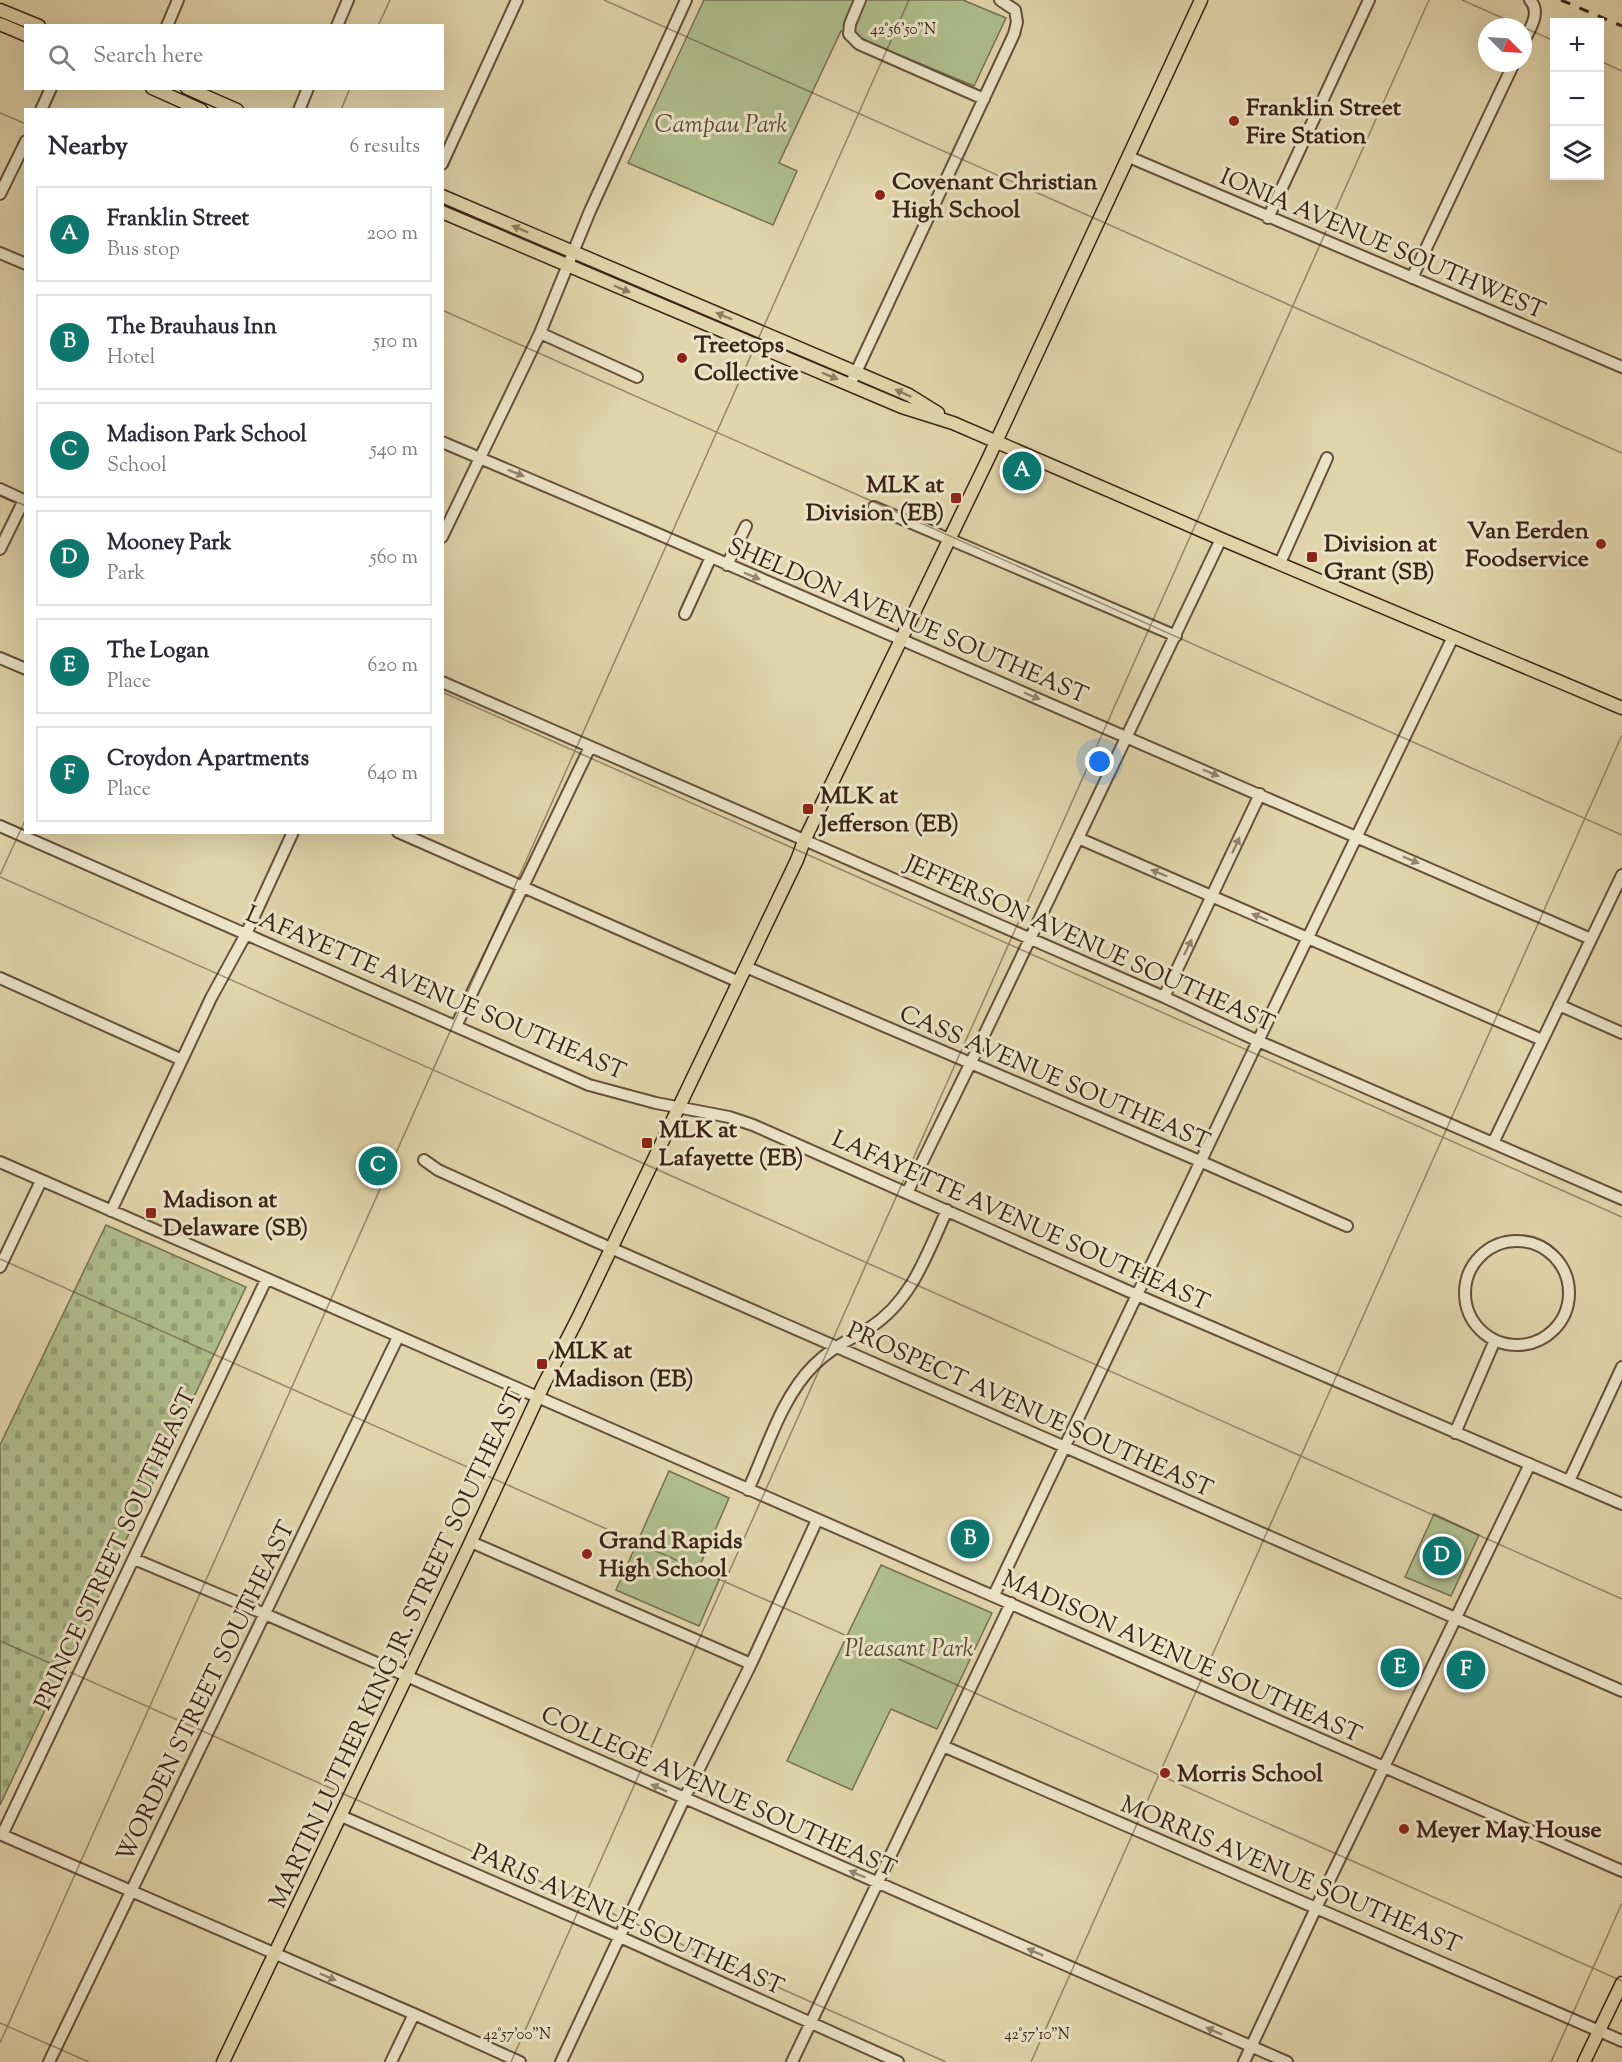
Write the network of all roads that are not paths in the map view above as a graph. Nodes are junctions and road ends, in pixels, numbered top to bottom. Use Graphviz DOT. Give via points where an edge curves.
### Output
graph roads {
  1 [pos="178,0"];
  2 [pos="348,0"];
  3 [pos="517,0"];
  4 [pos="686,0"];
  5 [pos="860,0"];
  6 [pos="1000,0"];
  7 [pos="1202,0"];
  8 [pos="1369,0"];
  9 [pos="1532,2"];
  10 [pos="2,8"];
  11 [pos="0,24"];
  12 [pos="35,24"];
  13 [pos="167,24"];
  14 [pos="338,24"];
  15 [pos="1532,24"];
  16 [pos="24,34"];
  17 [pos="1510,72"];
  18 [pos="50,90"];
  19 [pos="156,90"];
  20 [pos="191,90"];
  21 [pos="307,90"];
  22 [pos="984,99"];
  23 [pos="220,106"];
  24 [pos="42,108"];
  25 [pos="197,108"];
  26 [pos="300,108"];
  27 [pos="24,145"];
  28 [pos="1129,157"];
  29 [pos="444,160"];
  30 [pos="0,194"];
  31 [pos="444,197"];
  32 [pos="444,213"];
  33 [pos="1268,218"];
  34 [pos="574,252"];
  35 [pos="0,253"];
  36 [pos="24,263"];
  37 [pos="568,266"];
  38 [pos="1412,278"];
  39 [pos="540,333"];
  40 [pos="1622,367"];
  41 [pos="856,372"];
  42 [pos="637,377"];
  43 [pos="850,385"];
  44 [pos="953,423"];
  45 [pos="996,441"];
  46 [pos="444,443"];
  47 [pos="479,458"];
  48 [pos="1327,458"];
  49 [pos="0,489"];
  50 [pos="24,500"];
  51 [pos="24,502"];
  52 [pos="874,507"];
  53 [pos="746,526"];
  54 [pos="444,533"];
  55 [pos="951,538"];
  56 [pos="1221,539"];
  57 [pos="0,549"];
  58 [pos="711,557"];
  59 [pos="1280,563"];
  60 [pos="727,565"];
  61 [pos="685,614"];
  62 [pos="1176,636"];
  63 [pos="1453,637"];
  64 [pos="901,639"];
  65 [pos="0,658"];
  66 [pos="24,668"];
  67 [pos="444,683"];
  68 [pos="1622,708"];
  69 [pos="1126,737"];
  70 [pos="590,747"];
  71 [pos="1260,795"];
  72 [pos="0,826"];
  73 [pos="292,834"];
  74 [pos="403,834"];
  75 [pos="1357,837"];
  76 [pos="1078,838"];
  77 [pos="804,841"];
  78 [pos="1622,875"];
  79 [pos="524,887"];
  80 [pos="1212,896"];
  81 [pos="246,934"];
  82 [pos="1308,938"];
  83 [pos="1591,939"];
  84 [pos="1030,940"];
  85 [pos="746,967"];
  86 [pos="0,978"];
  87 [pos="739,982"];
  88 [pos="1164,997"];
  89 [pos="1559,1005"];
  90 [pos="456,1026"];
  91 [pos="1622,1033"];
  92 [pos="1542,1040"];
  93 [pos="1258,1041"];
  94 [pos="182,1060"];
  95 [pos="971,1064"];
  96 [pos="678,1108"];
  97 [pos="1493,1143"];
  98 [pos="424,1160"];
  99 [pos="0,1162"];
  100 [pos="1202,1162"];
  101 [pos="41,1181"];
  102 [pos="907,1192"];
  103 [pos="1622,1199"];
  104 [pos="947,1210"];
  105 [pos="111,1211"];
  106 [pos="1347,1226"];
  107 [pos="612,1248"];
  108 [pos="0,1267"];
  109 [pos="266,1280"];
  110 [pos="1137,1295"];
  111 [pos="398,1337"];
  112 [pos="1495,1340"];
  113 [pos="835,1346"];
  114 [pos="1622,1367"];
  115 [pos="537,1398"];
  116 [pos="1455,1433"];
  117 [pos="1064,1447"];
  118 [pos="1530,1464"];
  119 [pos="1569,1481"];
  120 [pos="748,1490"];
  121 [pos="1622,1504"];
  122 [pos="817,1520"];
  123 [pos="471,1542"];
  124 [pos="134,1559"];
  125 [pos="994,1595"];
  126 [pos="1011,1603"];
  127 [pos="265,1614"];
  128 [pos="1456,1618"];
  129 [pos="751,1664"];
  130 [pos="407,1678"];
  131 [pos="1622,1690"];
  132 [pos="943,1746"];
  133 [pos="1383,1768"];
  134 [pos="684,1799"];
  135 [pos="340,1816"];
  136 [pos="1,1835"];
  137 [pos="1622,1871"];
  138 [pos="876,1883"];
  139 [pos="132,1892"];
  140 [pos="1316,1908"];
  141 [pos="620,1937"];
  142 [pos="274,1954"];
  143 [pos="1622,1983"];
  144 [pos="414,2014"];
  145 [pos="810,2023"];
  146 [pos="1599,2031"];
  147 [pos="1622,2040"];
  148 [pos="1251,2047"];
  149 [pos="49,2062"];
  150 [pos="223,2062"];
  151 [pos="390,2062"];
  152 [pos="520,2062"];
  153 [pos="561,2062"];
  154 [pos="792,2062"];
  155 [pos="898,2062"];
  156 [pos="1244,2062"];
  157 [pos="1287,2062"];
  158 [pos="1584,2062"];
  1 -- 13 [label="street"];
  2 -- 14 [label="street"];
  3 -- 29 [label="street"];
  4 -- 34 [label="street"];
  5 -- 22 [label="street" via="849,34 859,44"];
  6 -- 22 [label="street" via="1015,10 1017,22"];
  7 -- 28 [label="main road, MARTIN LUTHER KING JR. STREET SOUTHEAST"];
  8 -- 33 [label="street"];
  9 -- 15 [label="street" via="1536,13"];
  10 -- 12 [label="main road"];
  11 -- 16 [label="main road"];
  17 -- 38 [label="street"];
  18 -- 24 [label="street"];
  19 -- 25 [label="main road"];
  20 -- 23 [label="main road"];
  21 -- 26 [label="street"];
  22 -- 41 [label="street"];
  27 -- 30 [label="street"];
  28 -- 33 [label="street, IONIA AVENUE SOUTHWEST"];
  28 -- 45 [label="main road, MARTIN LUTHER KING JR. STREET SOUTHEAST"];
  34 -- 31 [label="main road, one-way"];
  32 -- 37 [label="main road"];
  33 -- 38 [label="street, IONIA AVENUE SOUTHWEST"];
  34 -- 37 [label="street"];
  41 -- 34 [label="main road, one-way"];
  35 -- 36 [label="street"];
  37 -- 39 [label="street"];
  37 -- 43 [label="main road, one-way"];
  38 -- 40 [label="street, IONIA AVENUE SOUTHWEST"];
  39 -- 42 [label="street"];
  39 -- 47 [label="street"];
  41 -- 43 [label="street"];
  44 -- 41 [label="main road, one-way" via="909,395"];
  43 -- 44 [label="main road"];
  44 -- 45 [label="main road"];
  45 -- 55 [label="main road, MARTIN LUTHER KING JR. STREET SOUTHEAST"];
  45 -- 56 [label="main road"];
  46 -- 47 [label="street, SHELDON AVENUE SOUTHEAST"];
  47 -- 54 [label="street"];
  47 -- 58 [label="street, SHELDON AVENUE SOUTHEAST, one-way"];
  48 -- 59 [label="street"];
  49 -- 50 [label="street"];
  51 -- 57 [label="street"];
  52 -- 55 [label="street"];
  53 -- 60 [label="street"];
  55 -- 62 [label="street"];
  55 -- 64 [label="main road, MARTIN LUTHER KING JR. STREET SOUTHEAST"];
  56 -- 59 [label="main road"];
  56 -- 62 [label="street"];
  58 -- 60 [label="street, SHELDON AVENUE SOUTHEAST"];
  58 -- 61 [label="street"];
  59 -- 63 [label="main road"];
  60 -- 64 [label="street, SHELDON AVENUE SOUTHEAST, one-way"];
  62 -- 69 [label="street"];
  63 -- 68 [label="main road"];
  63 -- 75 [label="street"];
  64 -- 69 [label="street, SHELDON AVENUE SOUTHEAST, one-way"];
  64 -- 77 [label="main road, MARTIN LUTHER KING JR. STREET SOUTHEAST"];
  65 -- 66 [label="street"];
  67 -- 70 [label="street, JEFFERSON AVENUE SOUTHEAST"];
  69 -- 71 [label="street, SHELDON AVENUE SOUTHEAST, one-way"];
  69 -- 76 [label="street"];
  70 -- 77 [label="street, JEFFERSON AVENUE SOUTHEAST"];
  70 -- 79 [label="street"];
  71 -- 75 [label="street, SHELDON AVENUE SOUTHEAST"];
  80 -- 71 [label="street, one-way"];
  72 -- 81 [label="street, LAFAYETTE AVENUE SOUTHEAST"];
  73 -- 81 [label="street"];
  74 -- 79 [label="street"];
  75 -- 82 [label="street"];
  75 -- 83 [label="street, SHELDON AVENUE SOUTHEAST, one-way"];
  80 -- 76 [label="street, one-way"];
  76 -- 84 [label="street"];
  77 -- 84 [label="street, JEFFERSON AVENUE SOUTHEAST"];
  77 -- 85 [label="main road, MARTIN LUTHER KING JR. STREET SOUTHEAST"];
  78 -- 83 [label="street"];
  79 -- 87 [label="street"];
  79 -- 90 [label="street"];
  82 -- 80 [label="street, one-way"];
  88 -- 80 [label="street, one-way"];
  81 -- 90 [label="street, LAFAYETTE AVENUE SOUTHEAST"];
  81 -- 94 [label="street"];
  82 -- 92 [label="street"];
  82 -- 93 [label="street"];
  83 -- 89 [label="street"];
  84 -- 88 [label="street, JEFFERSON AVENUE SOUTHEAST"];
  84 -- 95 [label="street"];
  85 -- 87 [label="main road, MARTIN LUTHER KING JR. STREET SOUTHEAST"];
  85 -- 95 [label="street, CASS AVENUE SOUTHEAST"];
  86 -- 94 [label="street"];
  87 -- 96 [label="main road, MARTIN LUTHER KING JR. STREET SOUTHEAST"];
  88 -- 93 [label="street, JEFFERSON AVENUE SOUTHEAST"];
  89 -- 91 [label="street"];
  89 -- 92 [label="street"];
  90 -- 96 [label="street, LAFAYETTE AVENUE SOUTHEAST" via="589,1085"];
  92 -- 97 [label="street"];
  93 -- 97 [label="street, JEFFERSON AVENUE SOUTHEAST"];
  93 -- 100 [label="street"];
  94 -- 105 [label="street"];
  95 -- 100 [label="street, CASS AVENUE SOUTHEAST"];
  95 -- 102 [label="street"];
  96 -- 102 [label="street, LAFAYETTE AVENUE SOUTHEAST" via="753,1125"];
  96 -- 107 [label="main road, MARTIN LUTHER KING JR. STREET SOUTHEAST"];
  97 -- 103 [label="street, JEFFERSON AVENUE SOUTHEAST"];
  98 -- 107 [label="street, PROSPECT AVENUE SOUTHEAST" via="438,1170"];
  99 -- 101 [label="street, MADISON AVENUE SOUTHEAST"];
  100 -- 106 [label="street, CASS AVENUE SOUTHEAST"];
  100 -- 110 [label="street"];
  101 -- 105 [label="street, MADISON AVENUE SOUTHEAST"];
  101 -- 108 [label="street"];
  102 -- 104 [label="street, LAFAYETTE AVENUE SOUTHEAST"];
  104 -- 110 [label="street, LAFAYETTE AVENUE SOUTHEAST"];
  104 -- 113 [label="street" via="919,1273 901,1301 871,1327"];
  105 -- 109 [label="street, MADISON AVENUE SOUTHEAST"];
  107 -- 113 [label="street, PROSPECT AVENUE SOUTHEAST"];
  107 -- 115 [label="main road, MARTIN LUTHER KING JR. STREET SOUTHEAST"];
  109 -- 111 [label="street, MADISON AVENUE SOUTHEAST"];
  109 -- 124 [label="street, PRINCE STREET SOUTHEAST"];
  110 -- 116 [label="street, LAFAYETTE AVENUE SOUTHEAST"];
  110 -- 117 [label="street"];
  111 -- 115 [label="street, MADISON AVENUE SOUTHEAST"];
  111 -- 127 [label="street, WORDEN STREET SOUTHEAST"];
  112 -- 112 [label="street" via="1516,1345 1538,1341 1550,1334 1564,1316 1570,1295 1568,1281 1558,1261 1542,1247 1529,1242 1502,1243 1489,1249 1471,1270 1466,1283 1468,1310 1479,1328"];
  112 -- 116 [label="street"];
  113 -- 117 [label="street, PROSPECT AVENUE SOUTHEAST"];
  113 -- 120 [label="street" via="795,1390"];
  114 -- 119 [label="street"];
  115 -- 120 [label="street, MADISON AVENUE SOUTHEAST"];
  115 -- 123 [label="main road, MARTIN LUTHER KING JR. STREET SOUTHEAST"];
  116 -- 118 [label="street, LAFAYETTE AVENUE SOUTHEAST"];
  117 -- 125 [label="street"];
  117 -- 128 [label="street, PROSPECT AVENUE SOUTHEAST"];
  118 -- 119 [label="street, LAFAYETTE AVENUE SOUTHEAST"];
  118 -- 128 [label="street"];
  119 -- 121 [label="street, LAFAYETTE AVENUE SOUTHEAST"];
  120 -- 122 [label="street, MADISON AVENUE SOUTHEAST"];
  122 -- 125 [label="street, MADISON AVENUE SOUTHEAST"];
  122 -- 129 [label="street"];
  123 -- 129 [label="street"];
  123 -- 130 [label="main road, MARTIN LUTHER KING JR. STREET SOUTHEAST"];
  124 -- 127 [label="street, COLLEGE AVENUE SOUTHEAST"];
  124 -- 136 [label="street, PRINCE STREET SOUTHEAST"];
  125 -- 126 [label="street, MADISON AVENUE SOUTHEAST"];
  126 -- 132 [label="street"];
  126 -- 133 [label="street, MADISON AVENUE SOUTHEAST"];
  127 -- 130 [label="street, COLLEGE AVENUE SOUTHEAST"];
  127 -- 139 [label="street, WORDEN STREET SOUTHEAST"];
  128 -- 131 [label="street, PROSPECT AVENUE SOUTHEAST"];
  128 -- 133 [label="street"];
  129 -- 134 [label="street"];
  134 -- 130 [label="street, COLLEGE AVENUE SOUTHEAST, one-way"];
  130 -- 135 [label="main road, MARTIN LUTHER KING JR. STREET SOUTHEAST"];
  132 -- 138 [label="street"];
  132 -- 140 [label="street, MORRIS AVENUE SOUTHEAST"];
  133 -- 137 [label="street, MADISON AVENUE SOUTHEAST"];
  133 -- 140 [label="street"];
  138 -- 134 [label="street, COLLEGE AVENUE SOUTHEAST, one-way"];
  134 -- 141 [label="street"];
  135 -- 141 [label="street, PARIS AVENUE SOUTHEAST"];
  135 -- 142 [label="main road, MARTIN LUTHER KING JR. STREET SOUTHEAST"];
  136 -- 139 [label="street"];
  138 -- 145 [label="street"];
  148 -- 138 [label="street, COLLEGE AVENUE SOUTHEAST, one-way"];
  139 -- 142 [label="street"];
  139 -- 149 [label="street, WORDEN STREET SOUTHEAST"];
  140 -- 146 [label="street, MORRIS AVENUE SOUTHEAST"];
  140 -- 148 [label="street"];
  141 -- 145 [label="street, PARIS AVENUE SOUTHEAST"];
  141 -- 153 [label="street"];
  142 -- 144 [label="street, one-way"];
  142 -- 150 [label="main road, MARTIN LUTHER KING JR. STREET SOUTHEAST"];
  143 -- 146 [label="main road"];
  144 -- 151 [label="street"];
  144 -- 152 [label="street"];
  145 -- 154 [label="street"];
  145 -- 155 [label="street, PARIS AVENUE SOUTHEAST"];
  146 -- 147 [label="street, MORRIS AVENUE SOUTHEAST"];
  146 -- 158 [label="main road"];
  148 -- 156 [label="street"];
  148 -- 157 [label="street, COLLEGE AVENUE SOUTHEAST"];
}
